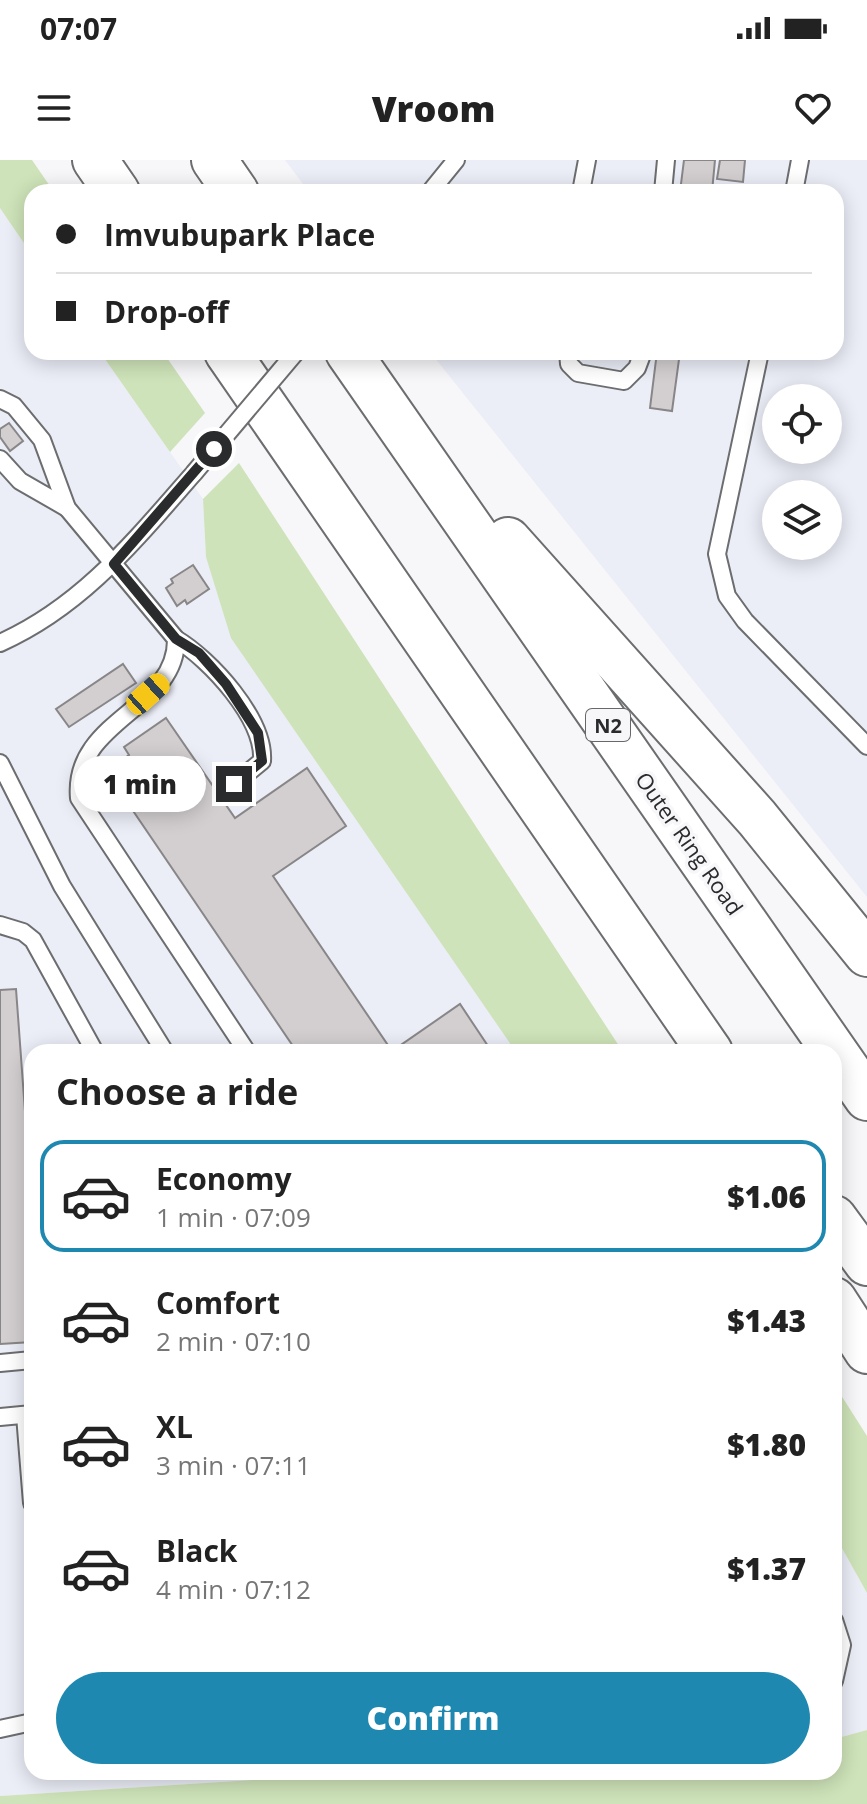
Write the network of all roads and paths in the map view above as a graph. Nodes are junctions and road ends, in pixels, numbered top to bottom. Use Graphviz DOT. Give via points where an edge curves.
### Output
graph roads {
  1 [pos="95,160"];
  2 [pos="214,160"];
  3 [pos="456,160"];
  4 [pos="587,160"];
  5 [pos="666,160"];
  6 [pos="800,160"];
  7 [pos="112,184"];
  8 [pos="230,184"];
  9 [pos="436,184"];
  10 [pos="582,184"];
  11 [pos="664,184"];
  12 [pos="796,184"];
  13 [pos="233,360"];
  14 [pos="289,360"];
  15 [pos="354,360"];
  16 [pos="569,360"];
  17 [pos="640,360"];
  18 [pos="758,360"];
  19 [pos="380,398"];
  20 [pos="0,399"];
  21 [pos="0,459"];
  22 [pos="67,508"];
  23 [pos="114,564"];
  24 [pos="176,639"];
  25 [pos="0,643"];
  26 [pos="867,746"];
  27 [pos="0,763"];
  28 [pos="234,784"];
  29 [pos="0,925"];
  30 [pos="867,954"];
  31 [pos="91,1044"];
  32 [pos="160,1044"];
  33 [pos="242,1044"];
  34 [pos="704,1044"];
  35 [pos="829,1044"];
  36 [pos="842,1062"];
  37 [pos="867,1098"];
  38 [pos="842,1229"];
  39 [pos="867,1263"];
  40 [pos="842,1312"];
  41 [pos="867,1351"];
  42 [pos="24,1361"];
  43 [pos="0,1363"];
  44 [pos="24,1415"];
  45 [pos="0,1417"];
  46 [pos="24,1724"];
  47 [pos="0,1729"];
  1 -- 7 [label="highway"];
  2 -- 8 [label="highway"];
  3 -- 9 [label="lane"];
  4 -- 10 [label="lane"];
  5 -- 11 [label="lane"];
  6 -- 12 [label="lane"];
  13 -- 34 [label="highway"];
  14 -- 23 [label="lane, bridge"];
  15 -- 19 [label="highway, Outer Ring Road / N2"];
  16 -- 17 [label="lane" via="578,373 624,381"];
  18 -- 26 [label="lane" via="717,554 720,576 745,621"];
  19 -- 30 [label="highway" via="757,818"];
  19 -- 35 [label="highway, Outer Ring Road / N2"];
  20 -- 22 [label="lane" via="14,406 42,440"];
  21 -- 22 [label="lane" via="20,481"];
  22 -- 23 [label="lane"];
  23 -- 24 [label="lane"];
  23 -- 25 [label="lane" via="81,595"];
  24 -- 28 [label="lane" via="199,653 258,733 262,761"];
  24 -- 33 [label="lane" via="167,677 92,746 80,766 79,798"];
  27 -- 32 [label="lane" via="62,886"];
  29 -- 31 [label="lane" via="33,940"];
  36 -- 37 [label="highway, Outer Ring Road / N2"];
  38 -- 39 [label="highway"];
  40 -- 41 [label="highway"];
  42 -- 43 [label="lane"];
  44 -- 45 [label="lane"];
  46 -- 47 [label="lane"];
}
